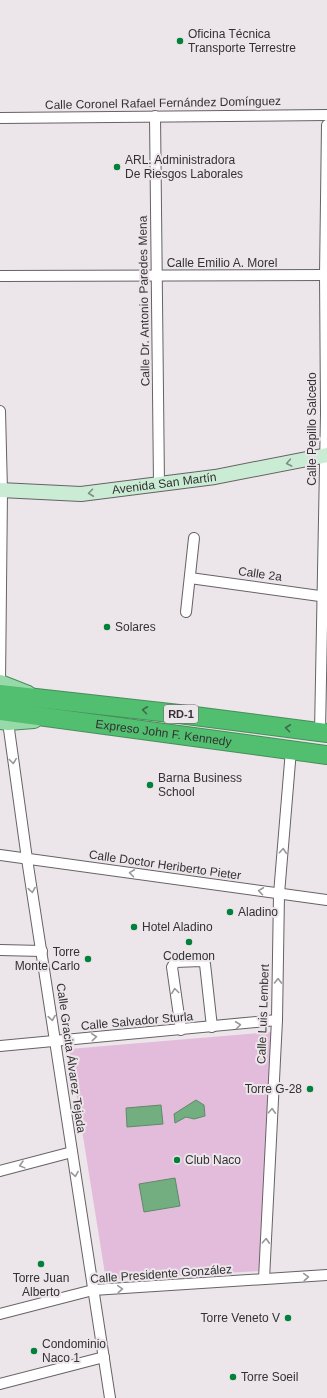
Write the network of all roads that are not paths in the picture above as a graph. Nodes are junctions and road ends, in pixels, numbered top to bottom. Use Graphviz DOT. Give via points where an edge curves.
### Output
graph roads {
  1 [pos="327,115"];
  2 [pos="155,116"];
  3 [pos="0,118"];
  4 [pos="327,125"];
  5 [pos="325,275"];
  6 [pos="0,276"];
  7 [pos="158,277"];
  8 [pos="0,411"];
  9 [pos="326,456"];
  10 [pos="159,484"];
  11 [pos="1,490"];
  12 [pos="194,538"];
  13 [pos="190,578"];
  14 [pos="325,596"];
  15 [pos="186,612"];
  16 [pos="0,683"];
  17 [pos="0,694"];
  18 [pos="35,697"];
  19 [pos="3,718"];
  20 [pos="324,733"];
  21 [pos="291,750"];
  22 [pos="327,755"];
  23 [pos="0,855"];
  24 [pos="27,859"];
  25 [pos="279,894"];
  26 [pos="327,900"];
  27 [pos="0,950"];
  28 [pos="42,951"];
  29 [pos="277,1020"];
  30 [pos="212,1028"];
  31 [pos="181,1030"];
  32 [pos="55,1040"];
  33 [pos="0,1046"];
  34 [pos="72,1152"];
  35 [pos="0,1171"];
  36 [pos="327,1275"];
  37 [pos="264,1280"];
  38 [pos="93,1290"];
  39 [pos="0,1314"];
  40 [pos="104,1358"];
  41 [pos="0,1384"];
  42 [pos="110,1398"];
  1 -- 2 [label="street, Calle Coronel Rafael Fernández Domínguez"];
  2 -- 3 [label="street, Calle Coronel Rafael Fernández Domínguez"];
  2 -- 7 [label="street, Calle Dr. Antonio Paredes Mena"];
  4 -- 5 [label="street, Calle Pepillo Salcedo"];
  5 -- 7 [label="street, Calle Emilio A. Morel"];
  5 -- 9 [label="street, Calle Pepillo Salcedo"];
  6 -- 7 [label="street, Calle Emilio A. Morel"];
  7 -- 10 [label="street, Calle Dr. Antonio Paredes Mena"];
  8 -- 11 [label="street"];
  9 -- 10 [label="main road, Avenida San Martín, one-way" via="215,477"];
  9 -- 14 [label="street, Calle Pepillo Salcedo"];
  10 -- 11 [label="main road, Avenida San Martín, one-way" via="81,494"];
  11 -- 16 [label="street"];
  12 -- 13 [label="street"];
  13 -- 14 [label="street, Calle 2a"];
  13 -- 15 [label="street"];
  14 -- 20 [label="street, Calle Pepillo Salcedo"];
  16 -- 18 [label="main road, RD-1"];
  17 -- 18 [label="highway, Expreso John F. Kennedy / RD-1"];
  20 -- 18 [label="highway, Expreso John F. Kennedy / RD-1, one-way"];
  19 -- 21 [label="highway, Expreso John F. Kennedy / RD-1" via="48,718"];
  19 -- 24 [label="street, Calle Gracita Álvarez Tejada, one-way"];
  21 -- 22 [label="highway, Expreso John F. Kennedy / RD-1"];
  25 -- 21 [label="street, Calle Luis Lembert, one-way"];
  23 -- 24 [label="street, Calle Doctor Heriberto Pieter"];
  25 -- 24 [label="street, Calle Doctor Heriberto Pieter, one-way"];
  24 -- 28 [label="street, Calle Gracita Álvarez Tejada, one-way"];
  25 -- 26 [label="street, Calle Doctor Heriberto Pieter"];
  29 -- 25 [label="street, Calle Luis Lembert, one-way"];
  27 -- 28 [label="street"];
  28 -- 32 [label="street, Calle Gracita Álvarez Tejada, one-way"];
  30 -- 29 [label="street, Calle Salvador Sturla, one-way"];
  37 -- 29 [label="street, Calle Luis Lembert, one-way"];
  30 -- 31 [label="street, Calle Salvador Sturla"];
  31 -- 30 [label="street, one-way" via="172,967 175,962 205,964"];
  32 -- 31 [label="street, Calle Salvador Sturla, one-way"];
  32 -- 33 [label="street, Calle Salvador Sturla"];
  32 -- 34 [label="street, Calle Gracita Álvarez Tejada"];
  34 -- 35 [label="street, one-way"];
  34 -- 38 [label="street, Calle Gracita Álvarez Tejada, one-way"];
  37 -- 36 [label="street, Calle Presidente González, one-way"];
  38 -- 37 [label="street, Calle Presidente González, one-way"];
  38 -- 39 [label="street, Calle Presidente González"];
  38 -- 40 [label="street, Calle Gracita Álvarez Tejada"];
  40 -- 41 [label="street"];
  40 -- 42 [label="street, Calle Gracita Álvarez Tejada"];
}
